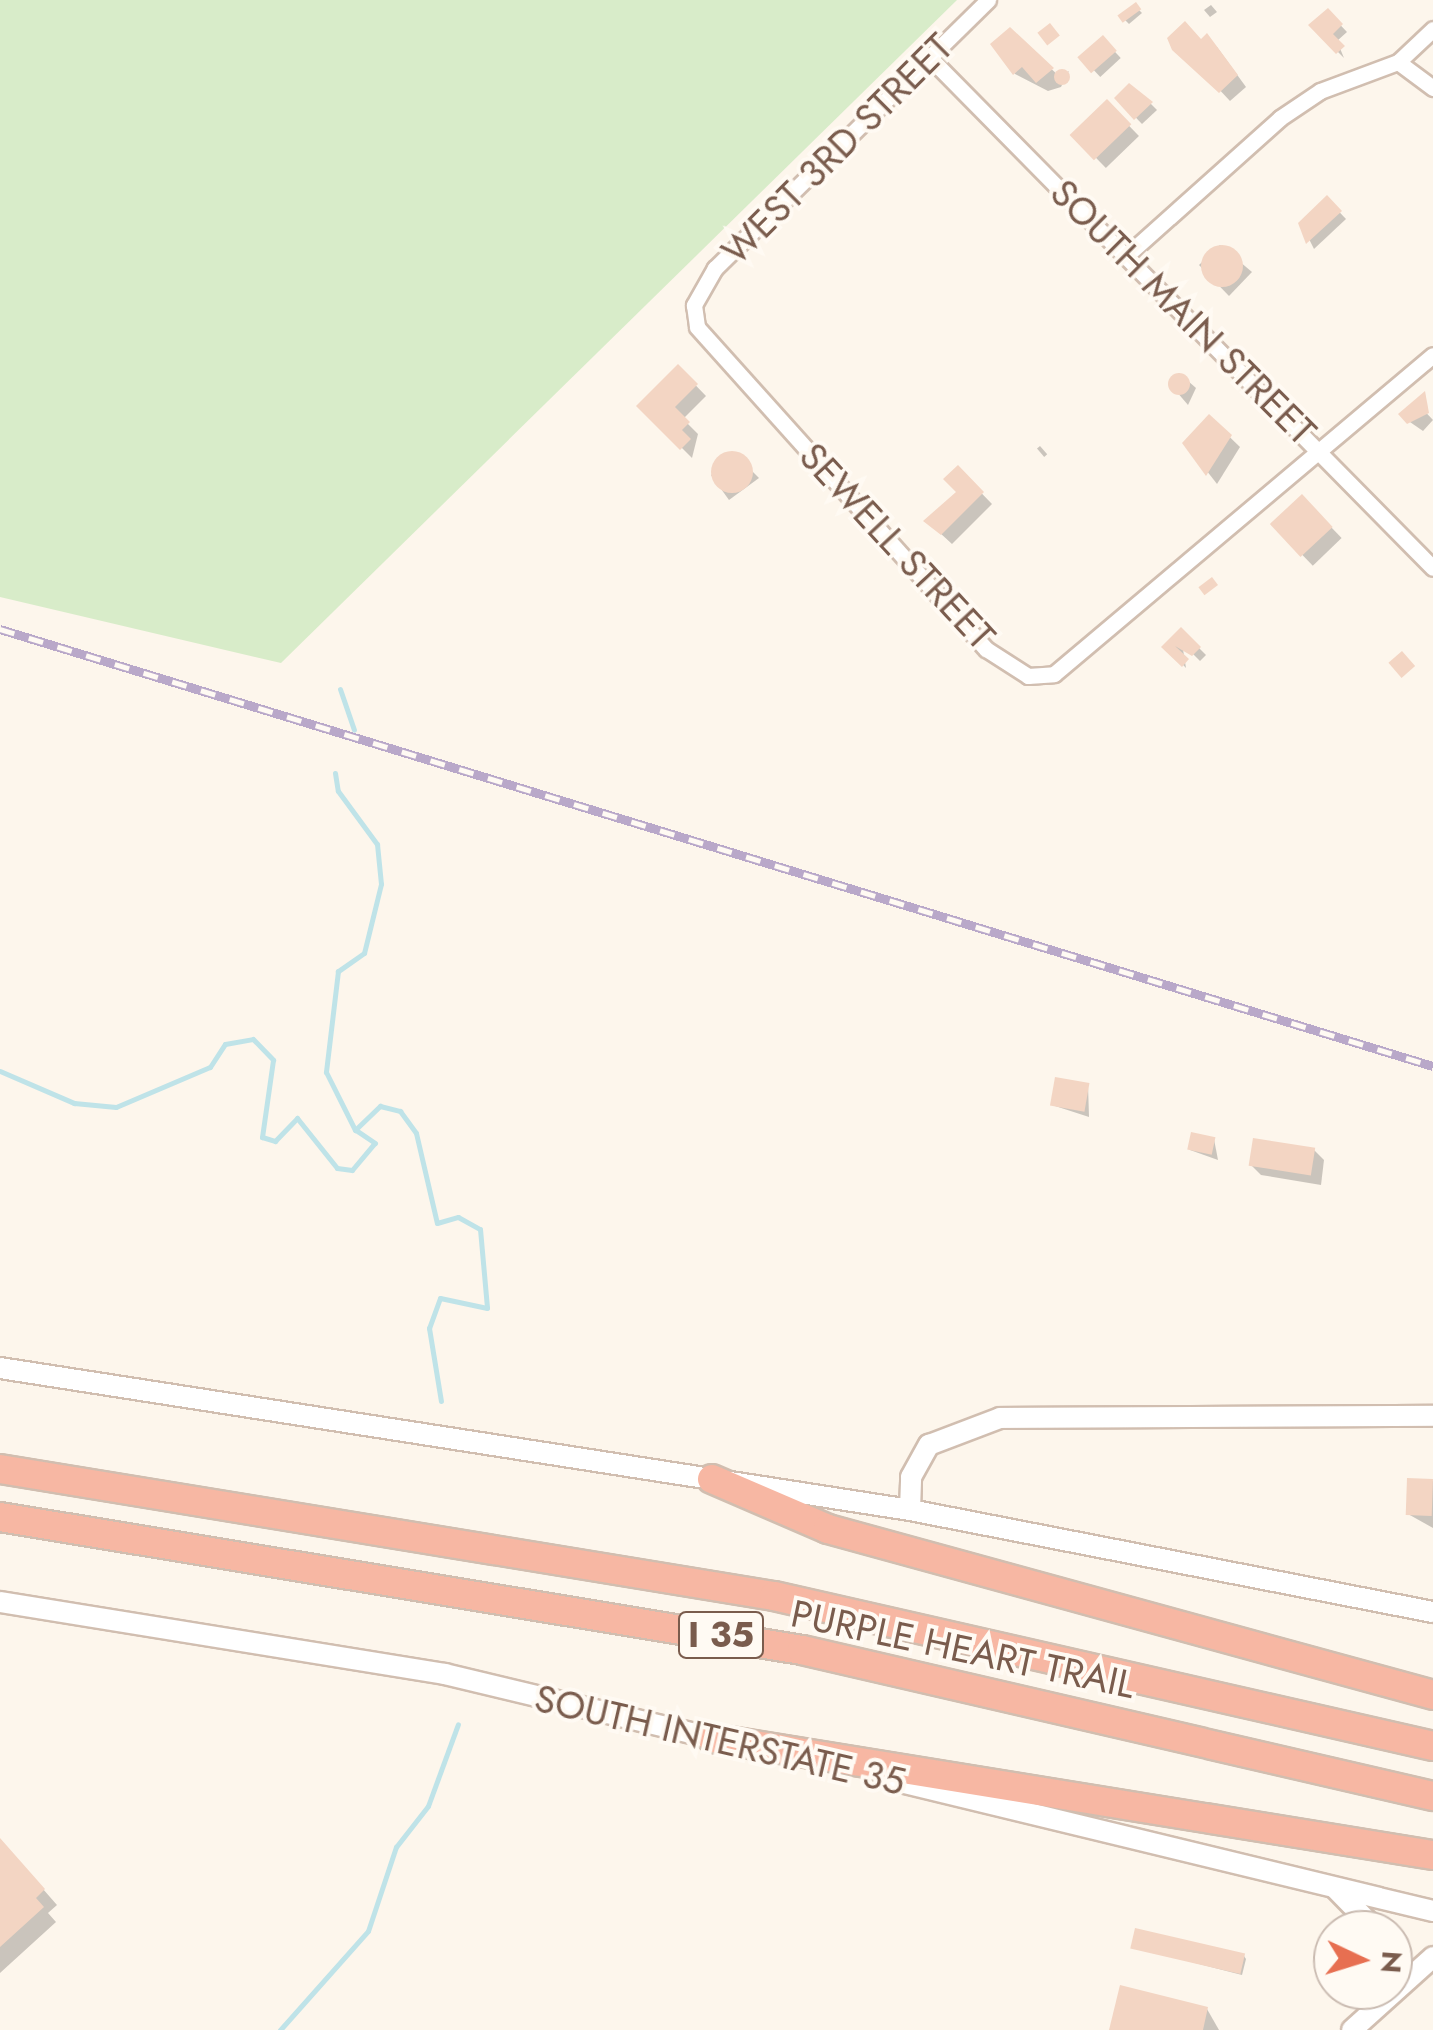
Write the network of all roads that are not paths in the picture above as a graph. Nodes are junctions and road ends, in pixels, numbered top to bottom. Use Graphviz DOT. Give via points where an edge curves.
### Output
graph roads {
  1 [pos="988,0"];
  2 [pos="1433,29"];
  3 [pos="930,58"];
  4 [pos="1398,62"];
  5 [pos="1433,88"];
  6 [pos="1127,255"];
  7 [pos="694,304"];
  8 [pos="1433,355"];
  9 [pos="1321,450"];
  10 [pos="1433,568"];
  11 [pos="0,1368"];
  12 [pos="1433,1416"];
  13 [pos="0,1470"];
  14 [pos="712,1479"];
  15 [pos="910,1510"];
  16 [pos="0,1517"];
  17 [pos="0,1602"];
  18 [pos="1433,1612"];
  19 [pos="1433,1695"];
  20 [pos="712,1738"];
  21 [pos="1433,1746"];
  22 [pos="1433,1796"];
  23 [pos="1433,1855"];
  24 [pos="1331,1885"];
  25 [pos="1356,1910"];
  26 [pos="1433,1911"];
  27 [pos="1433,1957"];
  28 [pos="1354,2028"];
  1 -- 3 [label="street, WEST 3RD STREET"];
  2 -- 4 [label="street"];
  3 -- 6 [label="street, SOUTH MAIN STREET"];
  3 -- 7 [label="street, WEST 3RD STREET" via="715,268"];
  4 -- 5 [label="street"];
  4 -- 6 [label="street" via="1320,91 1280,118"];
  6 -- 9 [label="street, SOUTH MAIN STREET"];
  7 -- 9 [label="street, SEWELL STREET" via="698,327 986,649 1028,676 1054,674"];
  8 -- 9 [label="street, SEWELL STREET"];
  9 -- 10 [label="street, SOUTH MAIN STREET"];
  11 -- 14 [label="main road"];
  12 -- 15 [label="main road" via="1000,1418 930,1445 911,1477"];
  13 -- 21 [label="highway, PURPLE HEART TRAIL / I 35" via="792,1600"];
  14 -- 15 [label="main road"];
  14 -- 19 [label="highway" via="828,1529"];
  15 -- 18 [label="main road"];
  16 -- 22 [label="highway, PURPLE HEART TRAIL / I 35" via="802,1650"];
  17 -- 20 [label="main road, SOUTH INTERSTATE 35" via="445,1674"];
  20 -- 23 [label="highway"];
  20 -- 24 [label="main road, SOUTH INTERSTATE 35"];
  24 -- 25 [label="main road"];
  24 -- 26 [label="main road, SOUTH INTERSTATE 35"];
  27 -- 28 [label="main road"];
}
